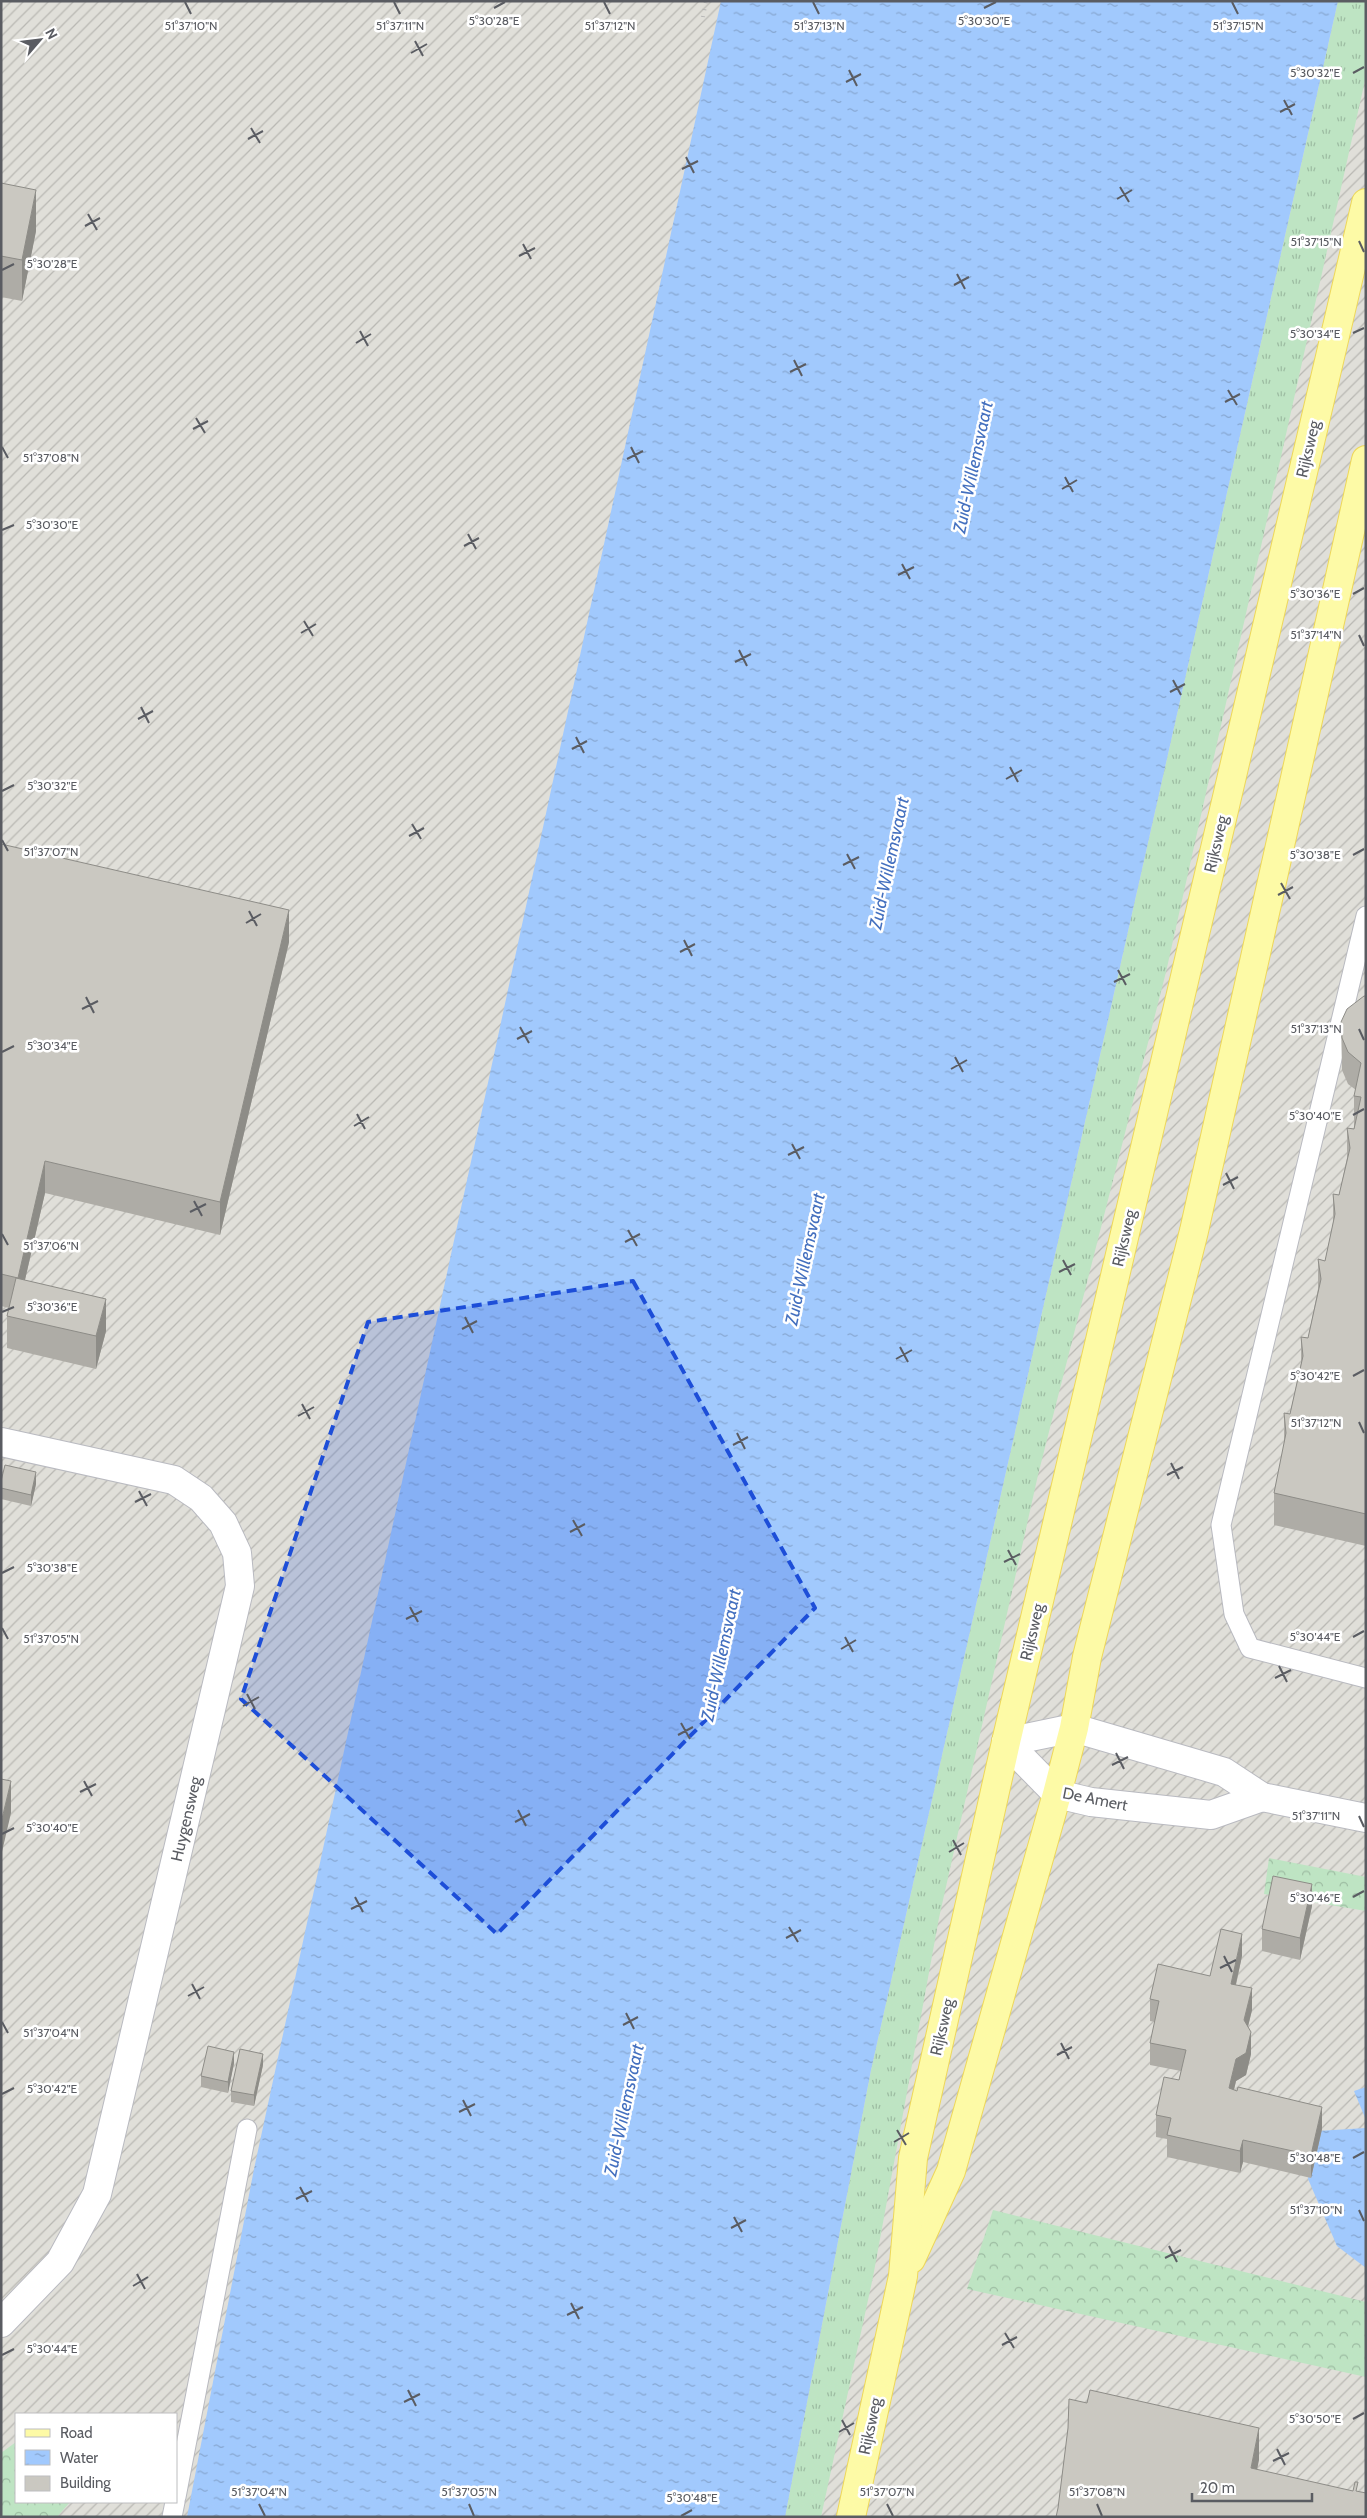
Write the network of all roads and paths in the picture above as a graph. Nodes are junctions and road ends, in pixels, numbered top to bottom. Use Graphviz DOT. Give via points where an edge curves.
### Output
graph roads {
  1 [pos="1366,203"];
  2 [pos="1366,460"];
  3 [pos="1366,916"];
  4 [pos="1,1442"];
  5 [pos="1366,1678"];
  6 [pos="1074,1728"];
  7 [pos="1006,1742"];
  8 [pos="1057,1794"];
  9 [pos="1262,1797"];
  10 [pos="1366,1818"];
  11 [pos="247,2129"];
  12 [pos="903,2276"];
  13 [pos="1,2323"];
  14 [pos="178,2487"];
  15 [pos="175,2503"];
  16 [pos="172,2517"];
  17 [pos="851,2517"];
  1 -- 7 [label="main road, Rijksweg"];
  2 -- 6 [label="main road, Rijksweg" via="1196,1221 1087,1657"];
  3 -- 5 [label="lane" via="1221,1525 1234,1614 1250,1648"];
  4 -- 13 [label="street, Huygensweg" via="174,1480 201,1498 223,1523 237,1553 240,1586 97,2194 60,2262"];
  6 -- 7 [label="street"];
  6 -- 8 [label="main road, Rijksweg"];
  6 -- 9 [label="street" via="1224,1772"];
  7 -- 8 [label="street, De Amert"];
  7 -- 12 [label="main road, Rijksweg" via="912,2158"];
  8 -- 9 [label="street, De Amert" via="1091,1802 1211,1815"];
  8 -- 12 [label="main road, Rijksweg" via="951,2171"];
  9 -- 10 [label="street"];
  11 -- 14 [label="lane"];
  12 -- 17 [label="main road, Rijksweg"];
  15 -- 16 [label="lane"];
}
